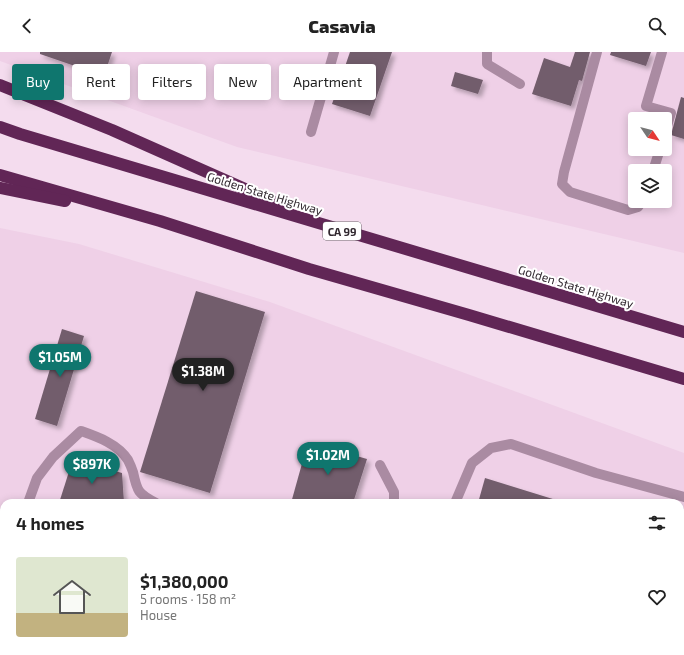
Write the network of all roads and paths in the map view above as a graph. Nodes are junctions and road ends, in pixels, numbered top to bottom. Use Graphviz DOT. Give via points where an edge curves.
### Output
graph roads {
  1 [pos="334,52"];
  2 [pos="487,52"];
  3 [pos="597,52"];
  4 [pos="662,52"];
  5 [pos="520,84"];
  6 [pos="0,85"];
  7 [pos="667,112"];
  8 [pos="0,127"];
  9 [pos="312,132"];
  10 [pos="0,175"];
  11 [pos="0,188"];
  12 [pos="635,208"];
  13 [pos="160,221"];
  14 [pos="335,228"];
  15 [pos="684,332"];
  16 [pos="684,379"];
  17 [pos="380,465"];
  18 [pos="684,497"];
  19 [pos="29,499"];
  20 [pos="143,499"];
  21 [pos="394,499"];
  22 [pos="457,499"];
  1 -- 9 [label="street"];
  2 -- 5 [label="street" via="488,64"];
  3 -- 12 [label="street" via="562,184 570,192 628,210"];
  4 -- 7 [label="street" via="646,106"];
  6 -- 14 [label="highway" via="112,130"];
  8 -- 14 [label="highway, Golden State Highway / CA 99"];
  10 -- 13 [label="highway"];
  11 -- 13 [label="highway"];
  13 -- 16 [label="highway" via="309,269"];
  14 -- 15 [label="highway, Golden State Highway / CA 99"];
  17 -- 21 [label="street" via="394,492"];
  18 -- 22 [label="street" via="596,473 511,444 491,448 472,463"];
  19 -- 20 [label="street" via="37,478 53,456 81,431 104,439 129,461 136,489"];
}
